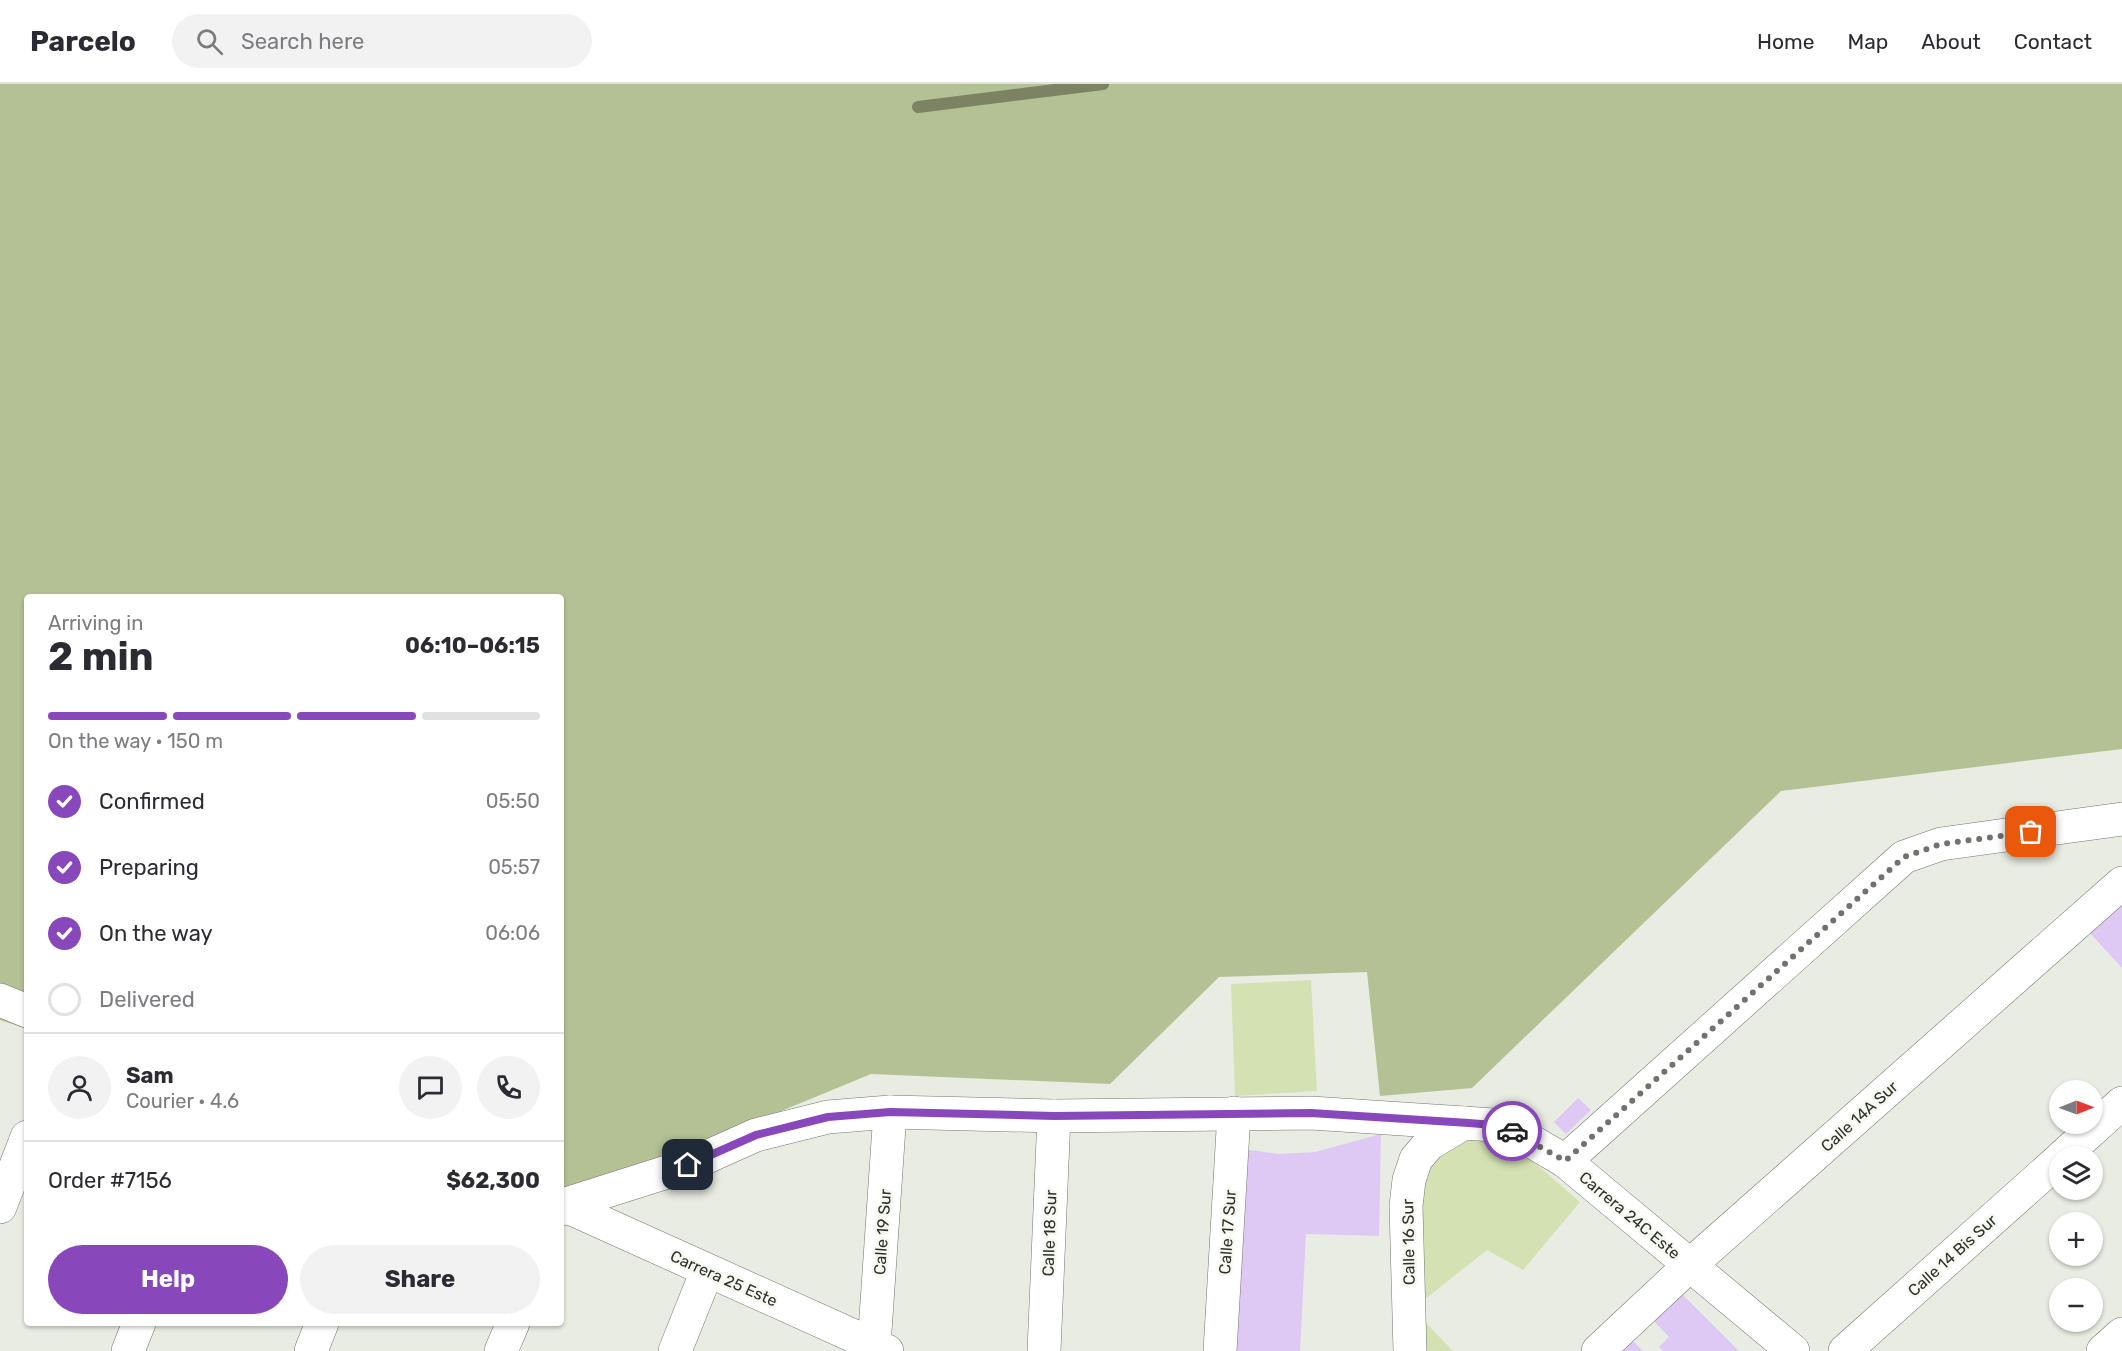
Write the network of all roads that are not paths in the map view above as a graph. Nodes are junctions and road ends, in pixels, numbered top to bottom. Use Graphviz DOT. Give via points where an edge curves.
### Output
graph roads {
  1 [pos="2122,819"];
  2 [pos="2122,883"];
  3 [pos="0,1000"];
  4 [pos="24,1010"];
  5 [pos="2122,1103"];
  6 [pos="890,1112"];
  7 [pos="1234,1113"];
  8 [pos="1054,1116"];
  9 [pos="1464,1123"];
  10 [pos="24,1145"];
  11 [pos="2074,1146"];
  12 [pos="1565,1161"];
  13 [pos="2049,1169"];
  14 [pos="564,1205"];
  15 [pos="0,1207"];
  16 [pos="564,1207"];
  17 [pos="1690,1265"];
  18 [pos="707,1271"];
  19 [pos="138,1326"];
  20 [pos="321,1326"];
  21 [pos="512,1326"];
  22 [pos="2122,1334"];
  23 [pos="878,1349"];
  24 [pos="128,1351"];
  25 [pos="311,1351"];
  26 [pos="501,1351"];
  27 [pos="675,1351"];
  28 [pos="1044,1351"];
  29 [pos="1220,1351"];
  30 [pos="1410,1351"];
  31 [pos="1598,1351"];
  32 [pos="1793,1351"];
  33 [pos="1845,1351"];
  34 [pos="2103,1351"];
  1 -- 12 [label="street" via="1941,844 1904,857"];
  2 -- 17 [label="street, Calle 14A Sur"];
  3 -- 4 [label="street"];
  5 -- 11 [label="street, Calle 14 Bis Sur"];
  6 -- 8 [label="street, Carrera 24C Este"];
  6 -- 14 [label="street, Carrera 24C Este" via="828,1117 756,1135 688,1165"];
  6 -- 23 [label="street, Calle 19 Sur"];
  7 -- 8 [label="street, Carrera 24C Este"];
  7 -- 9 [label="street, Carrera 24C Este"];
  7 -- 29 [label="street, Calle 17 Sur"];
  8 -- 28 [label="street, Calle 18 Sur"];
  9 -- 12 [label="street, Carrera 24C Este" via="1514,1131"];
  9 -- 30 [label="street, Calle 16 Sur" via="1429,1144 1416,1159 1408,1180"];
  10 -- 15 [label="street"];
  12 -- 17 [label="street, Carrera 24C Este"];
  13 -- 33 [label="street, Calle 14 Bis Sur"];
  16 -- 18 [label="street, Carrera 25 Este"];
  17 -- 31 [label="street, Calle 14A Sur"];
  17 -- 32 [label="street, Carrera 24C Este"];
  18 -- 23 [label="street, Carrera 25 Este"];
  18 -- 27 [label="street"];
  19 -- 24 [label="street"];
  20 -- 25 [label="street"];
  21 -- 26 [label="street"];
  22 -- 34 [label="street"];
}
